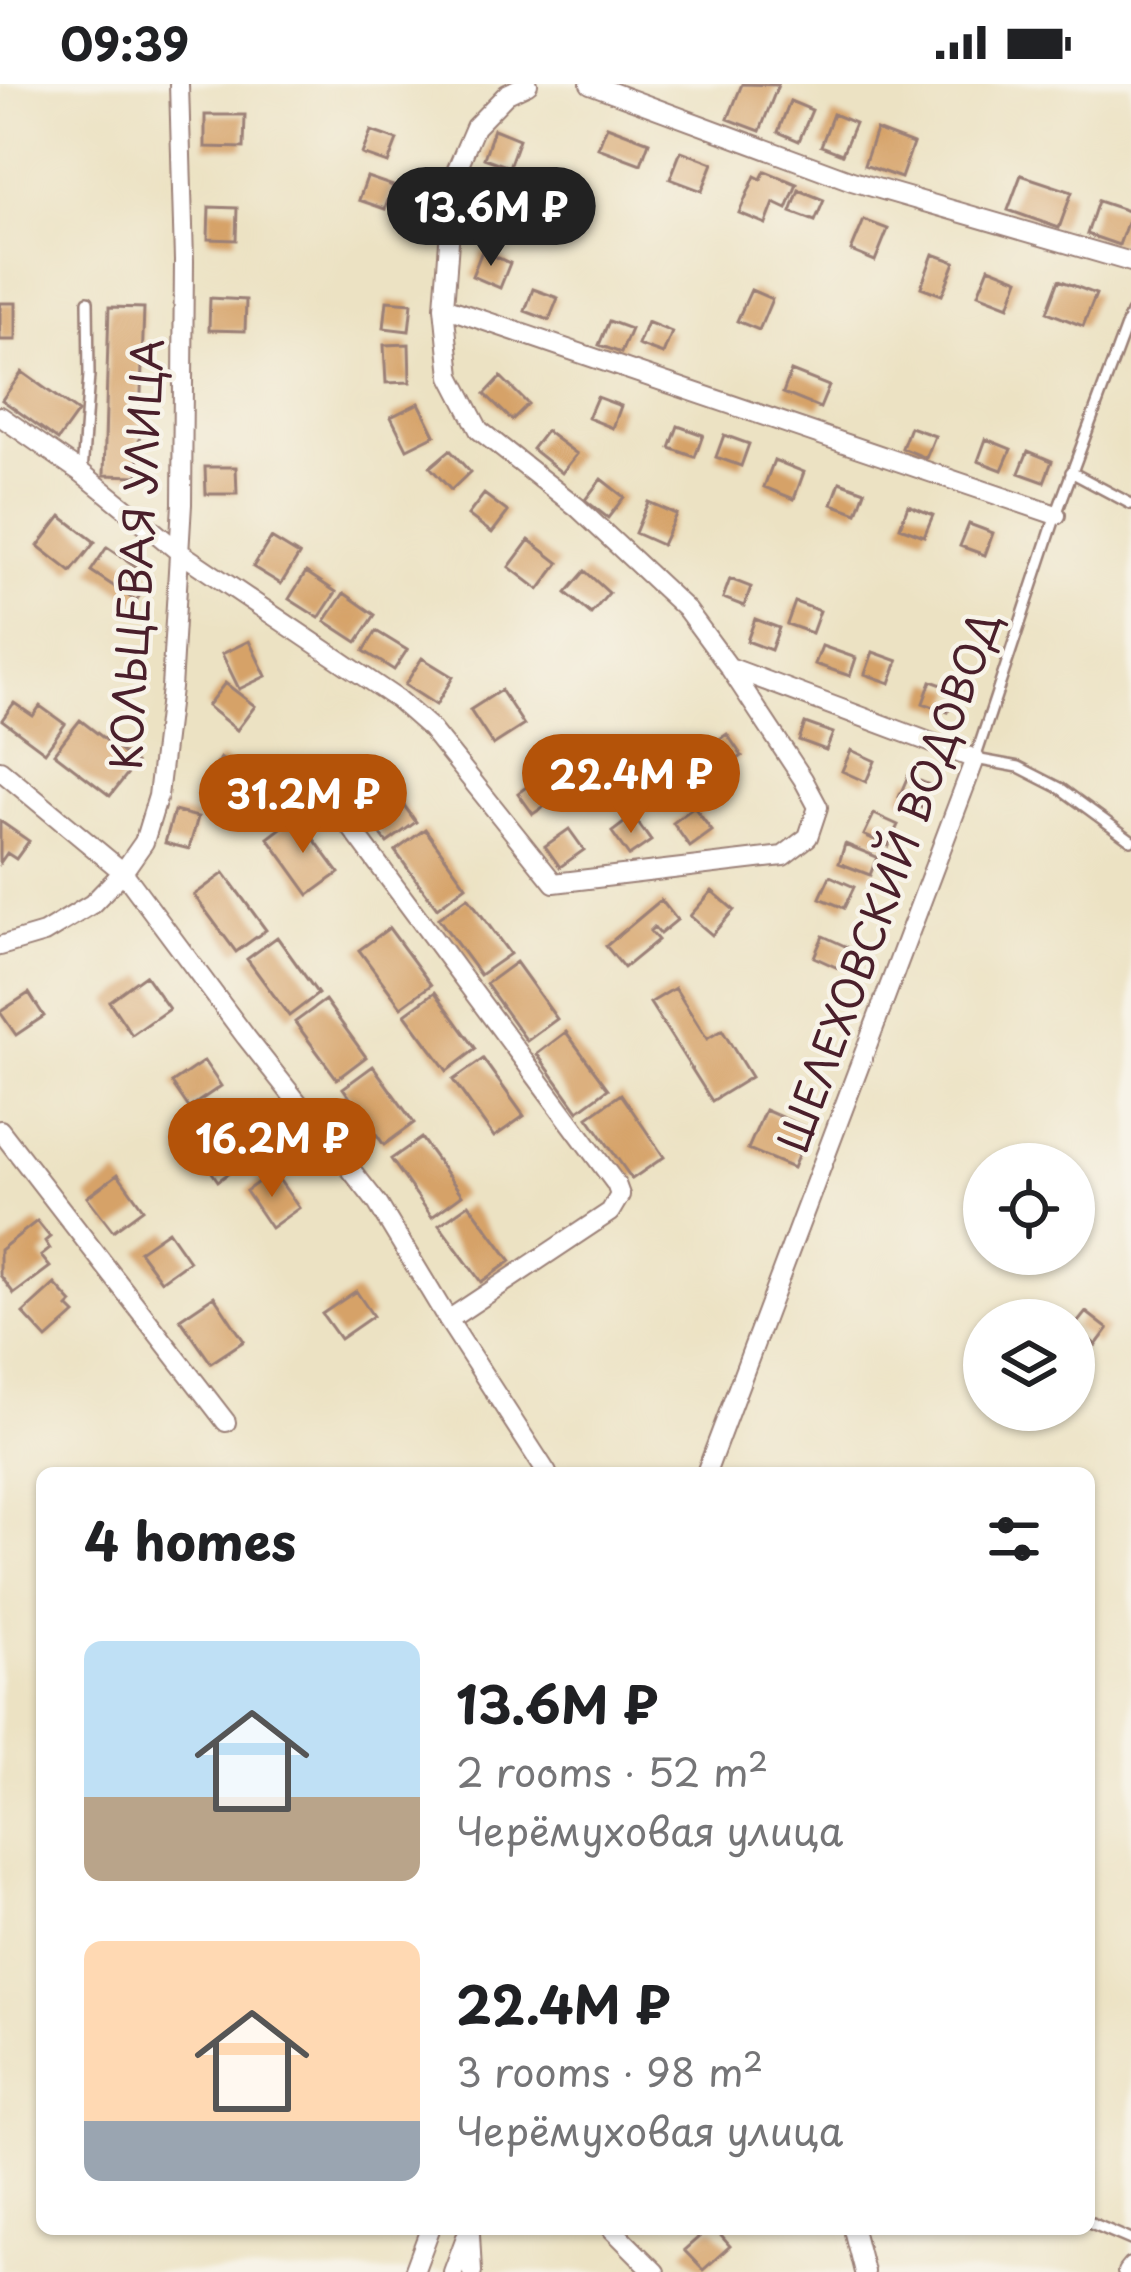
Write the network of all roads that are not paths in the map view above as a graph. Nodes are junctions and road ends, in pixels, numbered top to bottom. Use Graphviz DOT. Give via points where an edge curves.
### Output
graph roads {
  1 [pos="179,84"];
  2 [pos="528,84"];
  3 [pos="590,84"];
  4 [pos="1131,262"];
  5 [pos="88,301"];
  6 [pos="444,308"];
  7 [pos="1131,313"];
  8 [pos="0,416"];
  9 [pos="1071,472"];
  10 [pos="82,473"];
  11 [pos="1131,504"];
  12 [pos="1055,515"];
  13 [pos="178,551"];
  14 [pos="729,667"];
  15 [pos="975,759"];
  16 [pos="0,770"];
  17 [pos="344,818"];
  18 [pos="1131,840"];
  19 [pos="123,872"];
  20 [pos="0,946"];
  21 [pos="0,1130"];
  22 [pos="448,1319"];
  23 [pos="226,1422"];
  24 [pos="543,1467"];
  25 [pos="708,1467"];
  26 [pos="1095,2225"];
  27 [pos="428,2235"];
  28 [pos="468,2235"];
  29 [pos="470,2235"];
  30 [pos="618,2235"];
  31 [pos="855,2235"];
  32 [pos="1131,2240"];
  33 [pos="414,2272"];
  34 [pos="453,2272"];
  35 [pos="472,2272"];
  36 [pos="655,2272"];
  37 [pos="864,2272"];
  1 -- 13 [label="street, КОЛЬЦЕВАЯ УЛИЦА"];
  2 -- 6 [label="street" via="475,128 454,176"];
  3 -- 4 [label="street" via="852,181"];
  5 -- 10 [label="lane"];
  6 -- 12 [label="street"];
  6 -- 14 [label="street" via="451,376 479,430 687,610"];
  7 -- 9 [label="lane, ШЕЛЕХОВСКИЙ ВОДОВОД"];
  8 -- 10 [label="street"];
  9 -- 11 [label="lane"];
  9 -- 12 [label="lane, ШЕЛЕХОВСКИЙ ВОДОВОД"];
  10 -- 13 [label="street"];
  12 -- 15 [label="lane, ШЕЛЕХОВСКИЙ ВОДОВОД"];
  13 -- 14 [label="street" via="430,728 554,883 782,856 808,838 818,807"];
  13 -- 19 [label="street, КОЛЬЦЕВАЯ УЛИЦА" via="158,796 145,842"];
  14 -- 15 [label="street"];
  15 -- 18 [label="lane" via="1019,767 1060,788"];
  15 -- 25 [label="street, ШЕЛЕХОВСКИЙ ВОДОВОД"];
  16 -- 19 [label="street"];
  17 -- 22 [label="street" via="620,1196 610,1212"];
  19 -- 20 [label="street, КОЛЬЦЕВАЯ УЛИЦА" via="92,904 44,933"];
  19 -- 22 [label="street" via="378,1204"];
  21 -- 23 [label="street"];
  22 -- 24 [label="street"];
  26 -- 32 [label="lane"];
  27 -- 33 [label="street"];
  28 -- 34 [label="street"];
  29 -- 35 [label="street"];
  30 -- 36 [label="street"];
  31 -- 37 [label="street"];
}
